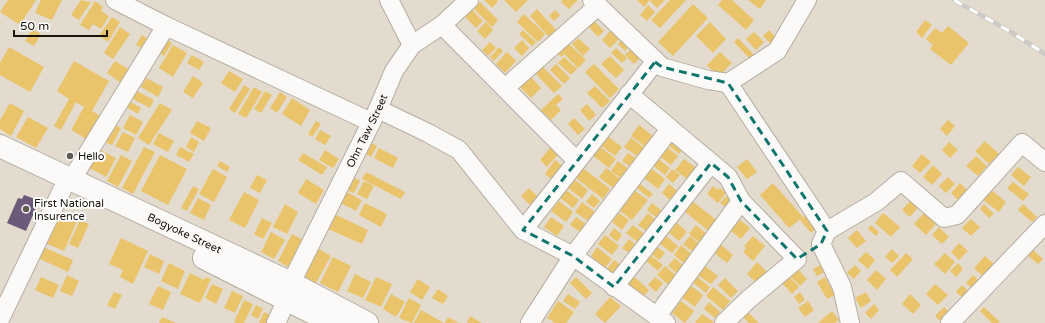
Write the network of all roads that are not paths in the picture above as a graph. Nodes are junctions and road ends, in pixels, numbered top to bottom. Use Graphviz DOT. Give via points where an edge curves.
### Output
graph roads {
  1 [pos="114,0"];
  2 [pos="390,0"];
  3 [pos="469,0"];
  4 [pos="807,0"];
  5 [pos="595,3"];
  6 [pos="442,25"];
  7 [pos="166,26"];
  8 [pos="412,45"];
  9 [pos="655,62"];
  10 [pos="728,83"];
  11 [pos="505,88"];
  12 [pos="629,94"];
  13 [pos="374,115"];
  14 [pos="670,129"];
  15 [pos="0,146"];
  16 [pos="577,161"];
  17 [pos="1045,162"];
  18 [pos="0,163"];
  19 [pos="711,163"];
  20 [pos="67,184"];
  21 [pos="741,201"];
  22 [pos="1045,224"];
  23 [pos="523,230"];
  24 [pos="824,238"];
  25 [pos="573,256"];
  26 [pos="797,259"];
  27 [pos="614,287"];
  28 [pos="289,291"];
  29 [pos="0,319"];
  30 [pos="661,320"];
  31 [pos="276,323"];
  32 [pos="333,323"];
  33 [pos="367,323"];
  34 [pos="530,323"];
  35 [pos="724,323"];
  36 [pos="850,323"];
  37 [pos="950,323"];
  1 -- 7 [label="street"];
  2 -- 8 [label="street"];
  3 -- 6 [label="street, Ohn Taw Street"];
  4 -- 10 [label="street" via="777,51"];
  5 -- 9 [label="street"];
  5 -- 11 [label="street"];
  6 -- 8 [label="street, Ohn Taw Street"];
  6 -- 11 [label="street"];
  7 -- 13 [label="street"];
  7 -- 20 [label="street"];
  8 -- 13 [label="street, Ohn Taw Street" via="394,71"];
  9 -- 10 [label="street" via="662,67"];
  9 -- 12 [label="street"];
  10 -- 24 [label="street"];
  11 -- 16 [label="street"];
  12 -- 14 [label="street"];
  12 -- 16 [label="street"];
  13 -- 23 [label="street" via="428,133 458,150"];
  13 -- 28 [label="street, Ohn Taw Street"];
  14 -- 19 [label="street"];
  14 -- 25 [label="street"];
  15 -- 20 [label="main road, Bogyoke Street"];
  16 -- 23 [label="street"];
  17 -- 24 [label="street" via="1022,143 957,215 944,218 901,181 876,202"];
  18 -- 20 [label="main road, Bogyoke Street"];
  19 -- 21 [label="street" via="728,177"];
  19 -- 27 [label="street"];
  20 -- 28 [label="main road, Bogyoke Street"];
  20 -- 29 [label="street"];
  21 -- 26 [label="street"];
  21 -- 30 [label="street"];
  22 -- 37 [label="street"];
  23 -- 25 [label="street"];
  24 -- 26 [label="street"];
  24 -- 36 [label="street" via="842,287"];
  25 -- 27 [label="street"];
  25 -- 34 [label="street"];
  26 -- 35 [label="street"];
  27 -- 30 [label="street"];
  28 -- 31 [label="street, Ohn Taw Street"];
  28 -- 32 [label="main road, Bogyoke Street"];
  28 -- 33 [label="main road, Bogyoke Street"];
}
